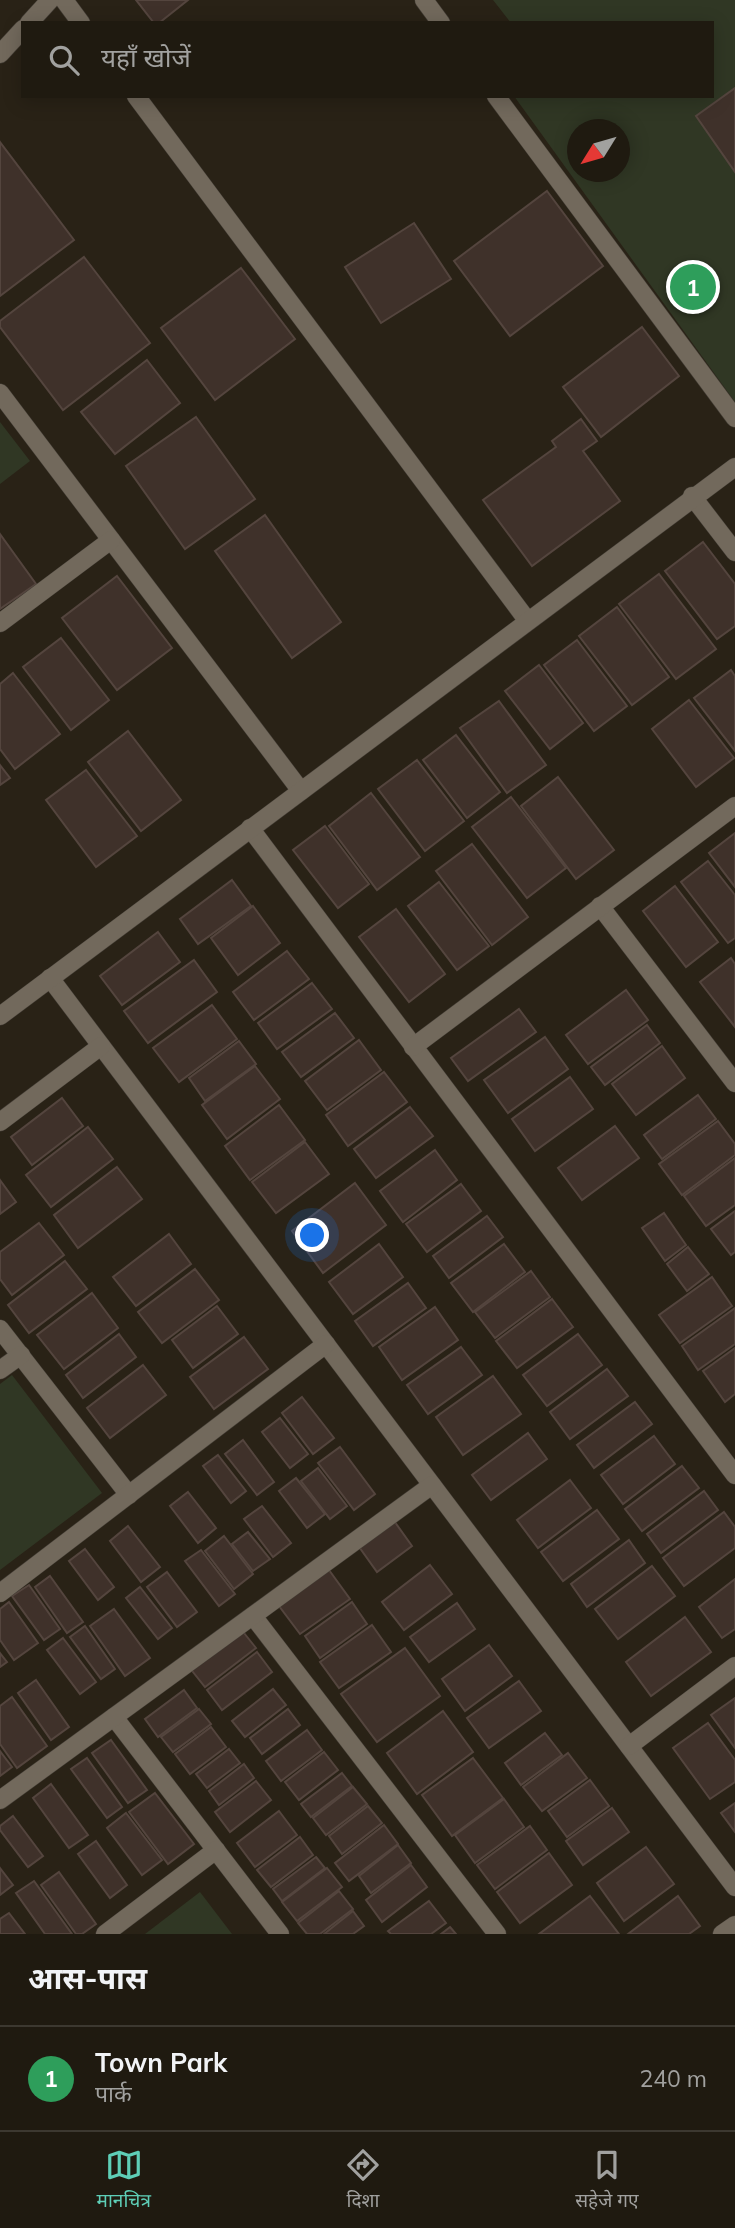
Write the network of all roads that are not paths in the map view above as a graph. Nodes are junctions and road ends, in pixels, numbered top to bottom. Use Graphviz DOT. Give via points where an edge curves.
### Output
graph roads {
  1 [pos="50,0"];
  2 [pos="64,0"];
  3 [pos="424,0"];
  4 [pos="31,21"];
  5 [pos="80,21"];
  6 [pos="440,21"];
  7 [pos="21,31"];
  8 [pos="0,54"];
  9 [pos="137,98"];
  10 [pos="497,98"];
  11 [pos="0,393"];
  12 [pos="735,418"];
  13 [pos="735,467"];
  14 [pos="692,496"];
  15 [pos="111,540"];
  16 [pos="735,552"];
  17 [pos="527,620"];
  18 [pos="0,623"];
  19 [pos="301,791"];
  20 [pos="735,806"];
  21 [pos="250,828"];
  22 [pos="600,906"];
  23 [pos="50,978"];
  24 [pos="0,1016"];
  25 [pos="101,1046"];
  26 [pos="414,1047"];
  27 [pos="735,1083"];
  28 [pos="0,1122"];
  29 [pos="0,1329"];
  30 [pos="326,1344"];
  31 [pos="21,1355"];
  32 [pos="0,1370"];
  33 [pos="735,1475"];
  34 [pos="432,1485"];
  35 [pos="129,1494"];
  36 [pos="0,1593"];
  37 [pos="253,1616"];
  38 [pos="735,1666"];
  39 [pos="114,1717"];
  40 [pos="629,1746"];
  41 [pos="0,1800"];
  42 [pos="216,1850"];
  43 [pos="735,1887"];
  44 [pos="735,1925"];
  45 [pos="105,1934"];
  46 [pos="280,1934"];
  47 [pos="496,1934"];
  48 [pos="722,1934"];
  1 -- 4 [label="street"];
  2 -- 5 [label="street"];
  3 -- 6 [label="street"];
  7 -- 8 [label="street"];
  9 -- 17 [label="street"];
  10 -- 12 [label="street"];
  11 -- 15 [label="street"];
  13 -- 14 [label="street"];
  14 -- 16 [label="street"];
  14 -- 17 [label="street"];
  15 -- 18 [label="street"];
  15 -- 19 [label="street"];
  17 -- 19 [label="street"];
  19 -- 21 [label="street"];
  20 -- 22 [label="street"];
  21 -- 23 [label="street"];
  21 -- 26 [label="street"];
  22 -- 26 [label="street"];
  22 -- 27 [label="street"];
  23 -- 24 [label="street"];
  23 -- 25 [label="street"];
  25 -- 28 [label="street"];
  25 -- 30 [label="street"];
  26 -- 33 [label="street"];
  29 -- 31 [label="street"];
  30 -- 34 [label="street"];
  30 -- 35 [label="street"];
  31 -- 32 [label="street"];
  31 -- 35 [label="street"];
  34 -- 37 [label="street"];
  34 -- 40 [label="street"];
  35 -- 36 [label="street"];
  37 -- 39 [label="street"];
  37 -- 47 [label="street"];
  38 -- 40 [label="street"];
  39 -- 41 [label="street"];
  39 -- 42 [label="street"];
  40 -- 43 [label="street"];
  42 -- 45 [label="street"];
  42 -- 46 [label="street"];
  44 -- 48 [label="street"];
}
